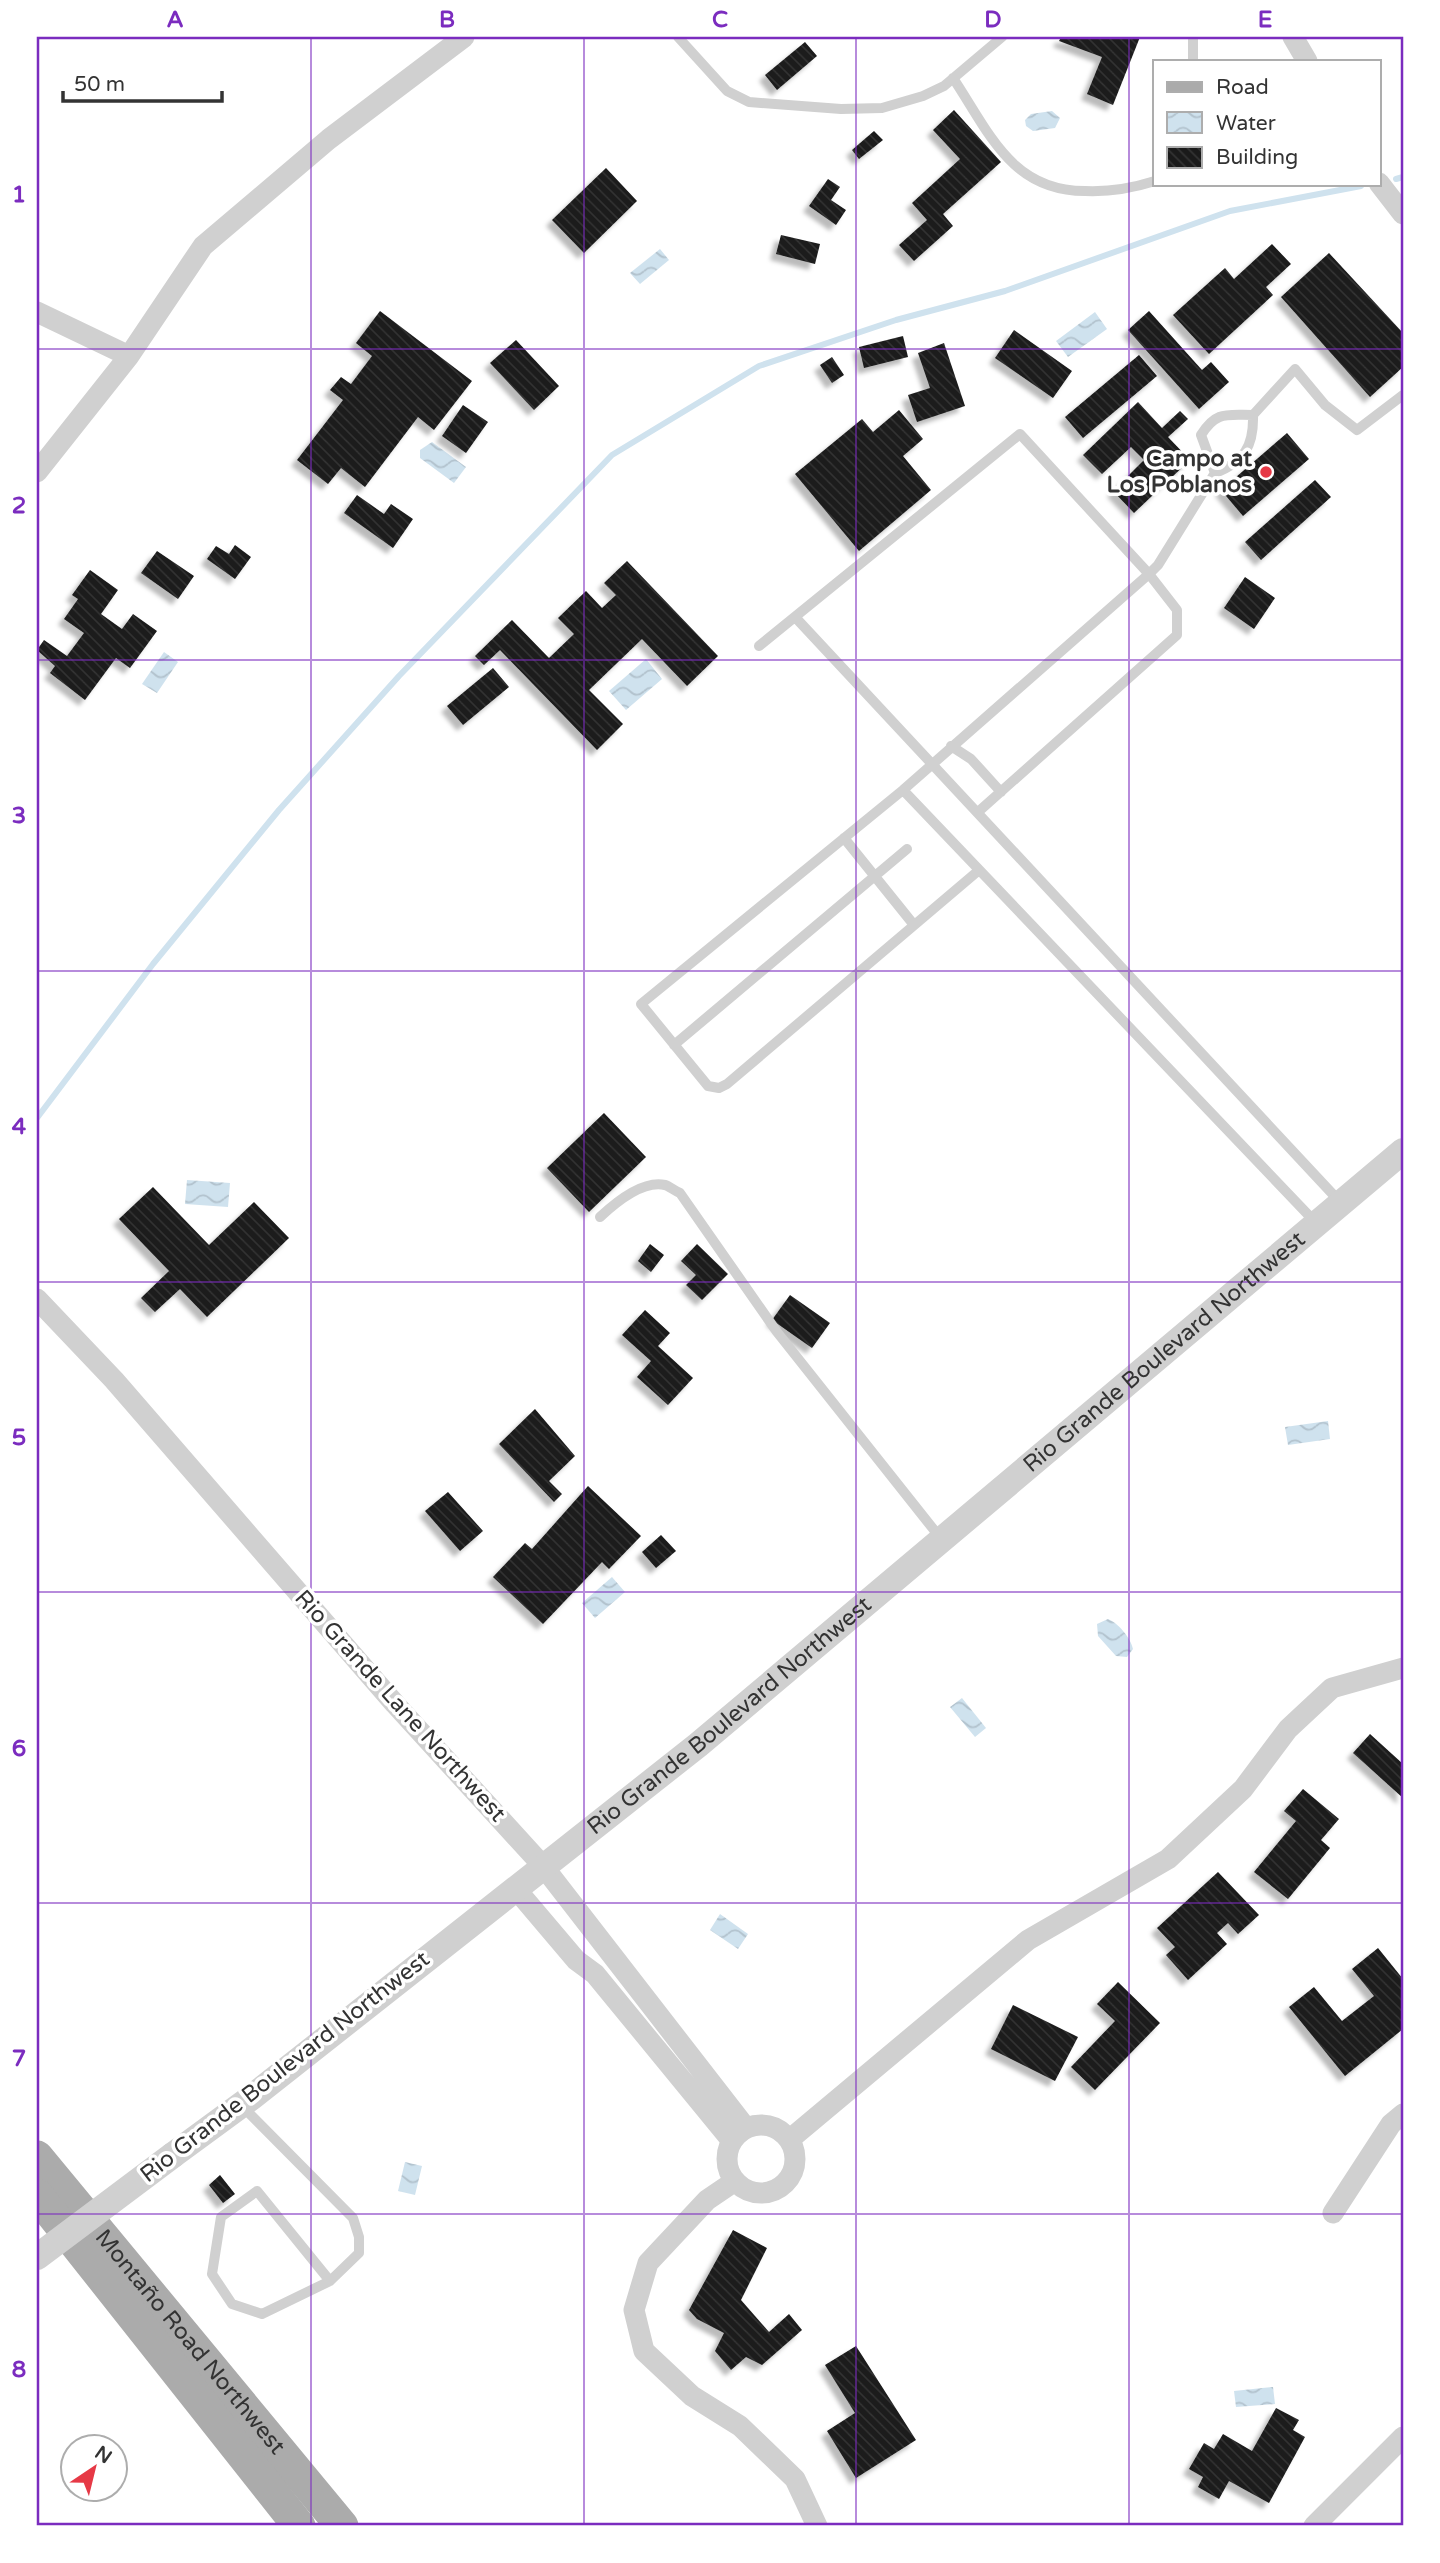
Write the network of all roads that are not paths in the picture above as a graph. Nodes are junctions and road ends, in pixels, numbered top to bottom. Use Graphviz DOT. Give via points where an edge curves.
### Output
graph roads {
  1 [pos="464,37"];
  2 [pos="678,37"];
  3 [pos="1002,37"];
  4 [pos="1193,37"];
  5 [pos="1293,37"];
  6 [pos="1194,60"];
  7 [pos="1306,60"];
  8 [pos="953,78"];
  9 [pos="1153,181"];
  10 [pos="1380,184"];
  11 [pos="1403,214"];
  12 [pos="37,312"];
  13 [pos="129,356"];
  14 [pos="1403,395"];
  15 [pos="1253,415"];
  16 [pos="37,472"];
  17 [pos="1215,473"];
  18 [pos="1149,573"];
  19 [pos="795,617"];
  20 [pos="759,646"];
  21 [pos="951,746"];
  22 [pos="931,764"];
  23 [pos="903,790"];
  24 [pos="1001,792"];
  25 [pos="978,812"];
  26 [pos="844,838"];
  27 [pos="907,849"];
  28 [pos="978,871"];
  29 [pos="875,876"];
  30 [pos="914,925"];
  31 [pos="674,1045"];
  32 [pos="1403,1151"];
  33 [pos="1341,1203"];
  34 [pos="600,1217"];
  35 [pos="1317,1224"];
  36 [pos="37,1298"];
  37 [pos="942,1540"];
  38 [pos="1403,1668"];
  39 [pos="543,1866"];
  40 [pos="515,1888"];
  41 [pos="668,2028"];
  42 [pos="652,2043"];
  43 [pos="241,2105"];
  44 [pos="1403,2114"];
  45 [pos="739,2135"];
  46 [pos="789,2140"];
  47 [pos="37,2157"];
  48 [pos="735,2181"];
  49 [pos="37,2195"];
  50 [pos="1333,2213"];
  51 [pos="37,2257"];
  52 [pos="330,2281"];
  53 [pos="1403,2437"];
  54 [pos="299,2526"];
  55 [pos="342,2526"];
  56 [pos="817,2526"];
  57 [pos="1314,2526"];
  1 -- 13 [label="street" via="329,139 204,246"];
  2 -- 8 [label="lane" via="727,91 768,105 882,107 923,96"];
  3 -- 8 [label="lane"];
  4 -- 6 [label="lane"];
  5 -- 7 [label="street"];
  8 -- 9 [label="lane" via="1000,149 1037,183 1104,192"];
  10 -- 11 [label="street"];
  12 -- 13 [label="street"];
  13 -- 16 [label="street"];
  14 -- 15 [label="lane" via="1357,430 1325,405 1295,369"];
  15 -- 17 [label="lane" via="1254,436 1247,453 1232,467"];
  15 -- 17 [label="lane" via="1210,420 1201,435"];
  17 -- 18 [label="lane"];
  18 -- 19 [label="lane" via="1020,434"];
  18 -- 21 [label="lane"];
  18 -- 24 [label="lane" via="1177,610 1177,635"];
  19 -- 20 [label="lane"];
  19 -- 22 [label="lane"];
  21 -- 22 [label="lane"];
  21 -- 24 [label="lane" via="971,759"];
  22 -- 23 [label="lane"];
  22 -- 25 [label="lane"];
  23 -- 26 [label="lane"];
  23 -- 28 [label="lane"];
  24 -- 25 [label="lane"];
  25 -- 33 [label="lane"];
  26 -- 29 [label="lane"];
  26 -- 31 [label="lane" via="641,1004"];
  27 -- 29 [label="lane"];
  28 -- 30 [label="lane"];
  28 -- 35 [label="lane"];
  29 -- 30 [label="lane"];
  29 -- 31 [label="lane"];
  30 -- 31 [label="lane" via="727,1084 708,1086"];
  32 -- 33 [label="street, Rio Grande Boulevard Northwest"];
  33 -- 35 [label="street, Rio Grande Boulevard Northwest"];
  34 -- 37 [label="lane" via="648,1186 665,1185 680,1193 776,1332"];
  35 -- 37 [label="street, Rio Grande Boulevard Northwest"];
  36 -- 39 [label="street, Rio Grande Lane Northwest"];
  37 -- 39 [label="street, Rio Grande Boulevard Northwest" via="688,1753"];
  38 -- 46 [label="street" via="1332,1688 1288,1729 1243,1789 1168,1859 1028,1940"];
  39 -- 40 [label="street, Rio Grande Boulevard Northwest"];
  39 -- 41 [label="street, Rio Grande Lane Northwest"];
  40 -- 42 [label="street"];
  40 -- 43 [label="street, Rio Grande Boulevard Northwest"];
  41 -- 42 [label="lane"];
  41 -- 45 [label="street, Rio Grande Lane Northwest"];
  42 -- 45 [label="street"];
  43 -- 51 [label="street, Rio Grande Boulevard Northwest, bridge"];
  43 -- 52 [label="lane" via="353,2218 359,2253"];
  44 -- 50 [label="street" via="1391,2124"];
  45 -- 46 [label="street" via="771,2126"];
  45 -- 48 [label="street" via="727,2163"];
  46 -- 48 [label="street" via="794,2166 777,2189 765,2193 748,2190"];
  47 -- 55 [label="main road, Montaño Road Northwest"];
  48 -- 56 [label="street" via="706,2200 648,2263 634,2310 643,2351 692,2396 740,2426 795,2479"];
  49 -- 54 [label="main road, Montaño Road Northwest"];
  52 -- 52 [label="lane" via="262,2314 232,2304 212,2274 221,2217 257,2191"];
  53 -- 57 [label="street"];
}
